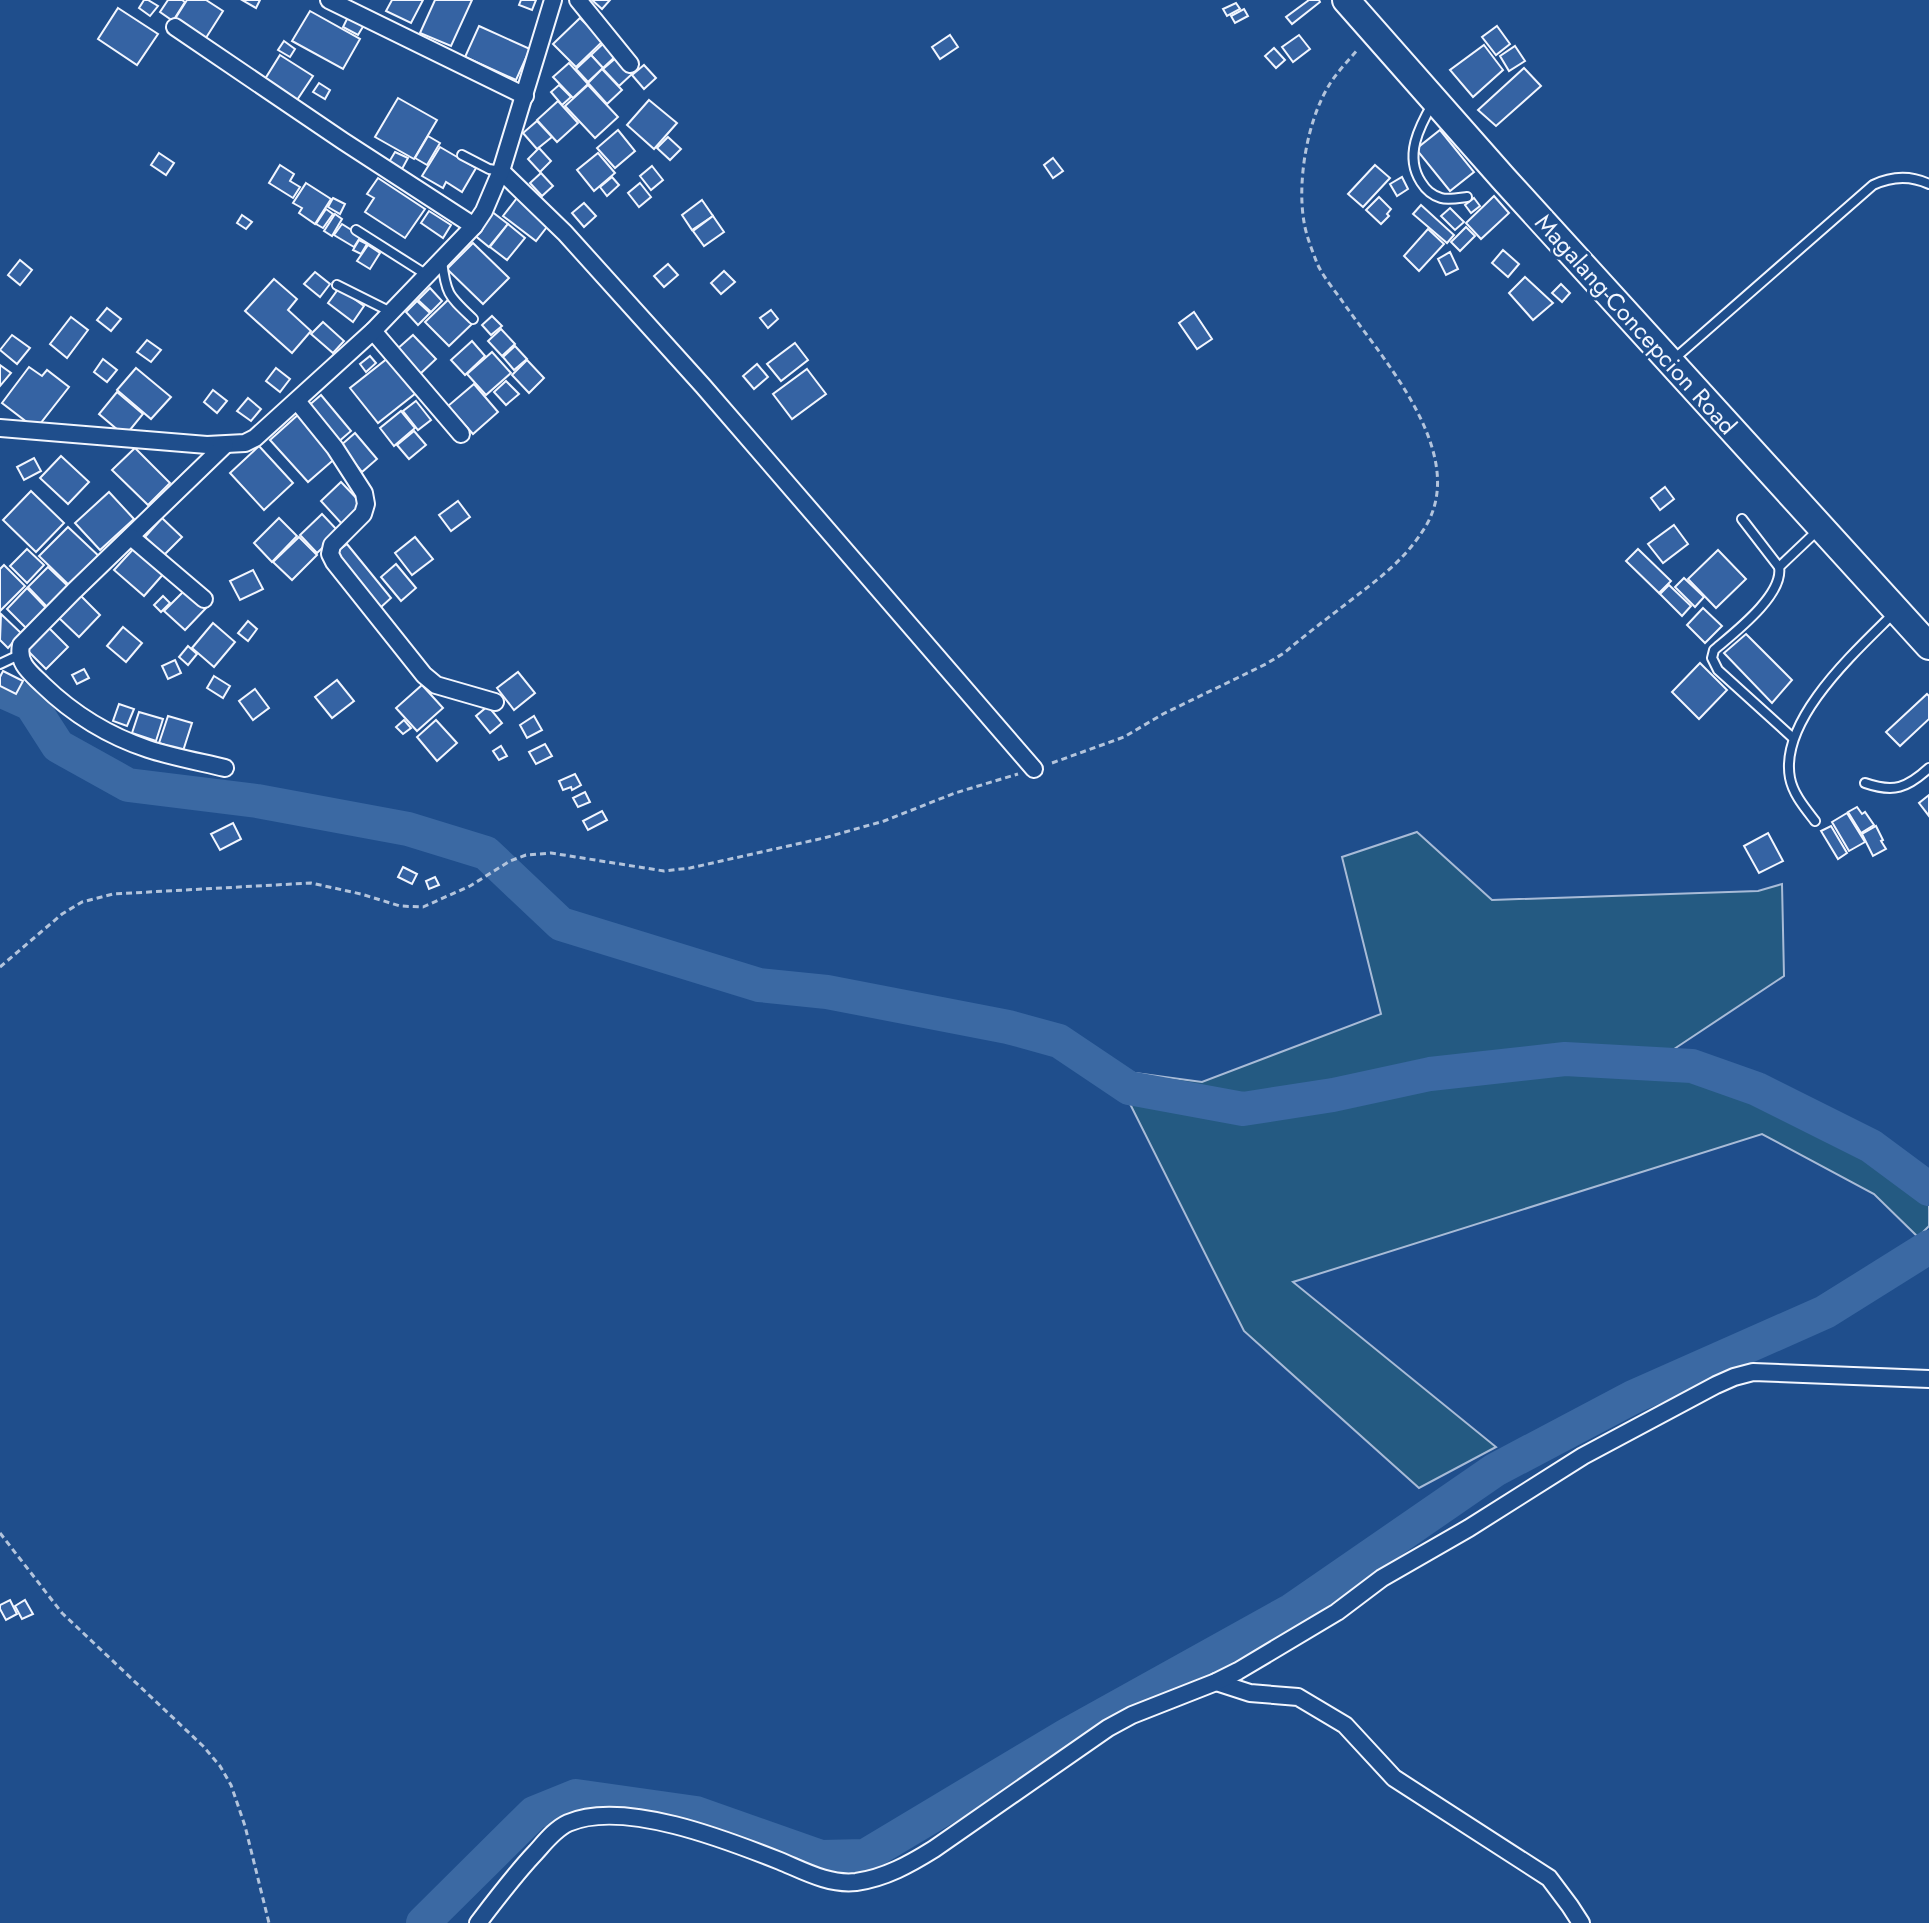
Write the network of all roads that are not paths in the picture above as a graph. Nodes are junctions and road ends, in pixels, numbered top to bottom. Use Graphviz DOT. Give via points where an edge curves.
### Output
graph roads {
  1 [pos="329,0"];
  2 [pos="360,0"];
  3 [pos="553,0"];
  4 [pos="578,0"];
  5 [pos="1346,0"];
  6 [pos="373,23"];
  7 [pos="175,27"];
  8 [pos="630,64"];
  9 [pos="525,96"];
  10 [pos="1435,99"];
  11 [pos="462,155"];
  12 [pos="501,171"];
  13 [pos="1929,184"];
  14 [pos="1467,197"];
  15 [pos="474,226"];
  16 [pos="356,230"];
  17 [pos="441,260"];
  18 [pos="428,275"];
  19 [pos="337,285"];
  20 [pos="391,313"];
  21 [pos="473,319"];
  22 [pos="373,331"];
  23 [pos="1671,362"];
  24 [pos="297,401"];
  25 [pos="0,428"];
  26 [pos="461,434"];
  27 [pos="225,445"];
  28 [pos="1742,519"];
  29 [pos="1820,528"];
  30 [pos="131,537"];
  31 [pos="1779,567"];
  32 [pos="204,599"];
  33 [pos="1896,611"];
  34 [pos="1929,646"];
  35 [pos="19,655"];
  36 [pos="0,664"];
  37 [pos="495,702"];
  38 [pos="1793,738"];
  39 [pos="225,768"];
  40 [pos="1929,768"];
  41 [pos="1034,769"];
  42 [pos="1865,783"];
  43 [pos="1815,821"];
  44 [pos="1929,1379"];
  45 [pos="1216,1682"];
  46 [pos="478,1923"];
  47 [pos="1581,1923"];
  1 -- 6 [label="street"];
  2 -- 6 [label="street"];
  3 -- 9 [label="street"];
  4 -- 8 [label="street"];
  5 -- 10 [label="main road, Magalang-Concepcion Road"];
  6 -- 9 [label="street"];
  7 -- 15 [label="street"];
  9 -- 12 [label="street"];
  10 -- 14 [label="lane" via="1415,141 1417,175 1428,192 1443,199"];
  10 -- 23 [label="main road, Magalang-Concepcion Road"];
  11 -- 12 [label="lane"];
  12 -- 15 [label="street"];
  12 -- 41 [label="street" via="565,233 703,386"];
  13 -- 23 [label="lane" via="1900,177 1873,185"];
  15 -- 17 [label="street"];
  16 -- 18 [label="lane"];
  17 -- 18 [label="street"];
  17 -- 21 [label="lane" via="450,297"];
  18 -- 20 [label="street"];
  19 -- 20 [label="lane"];
  20 -- 22 [label="street"];
  22 -- 24 [label="street"];
  22 -- 26 [label="street"];
  23 -- 29 [label="main road, Magalang-Concepcion Road"];
  24 -- 27 [label="street" via="255,438"];
  24 -- 37 [label="street" via="364,493 363,514 332,545 334,562 424,675 436,685"];
  25 -- 27 [label="street"];
  27 -- 30 [label="street"];
  28 -- 31 [label="lane"];
  29 -- 31 [label="lane"];
  29 -- 33 [label="main road, Magalang-Concepcion Road"];
  30 -- 32 [label="street"];
  30 -- 35 [label="street" via="21,645"];
  31 -- 38 [label="lane" via="1775,586 1712,658 1718,670"];
  33 -- 34 [label="main road, Magalang-Concepcion Road"];
  33 -- 38 [label="lane" via="1841,667"];
  35 -- 36 [label="lane"];
  35 -- 39 [label="street" via="24,667 61,702 89,721 147,749"];
  38 -- 43 [label="lane" via="1790,780"];
  40 -- 42 [label="lane" via="1902,787"];
  44 -- 45 [label="street" via="1780,1372 1734,1377 1583,1456"];
  45 -- 46 [label="street" via="1108,1728 934,1849 883,1876 831,1881 681,1826 636,1817 589,1817 565,1824 549,1837"];
  45 -- 47 [label="street" via="1250,1693 1298,1697 1345,1725 1394,1778 1549,1878"];
}
